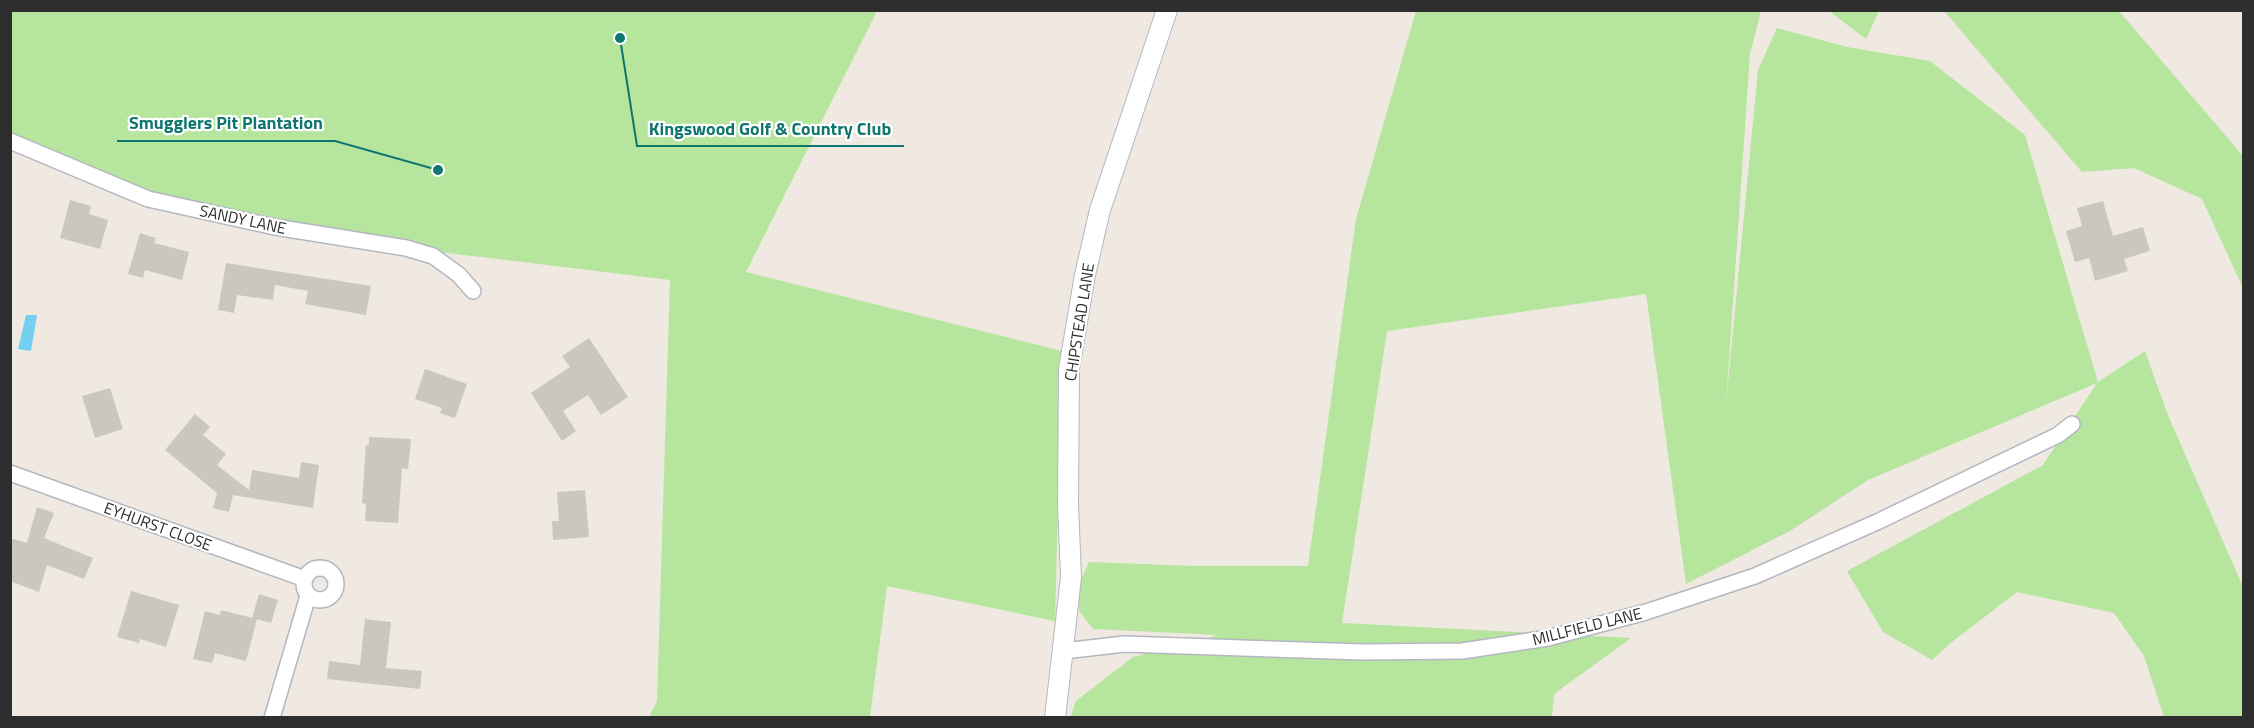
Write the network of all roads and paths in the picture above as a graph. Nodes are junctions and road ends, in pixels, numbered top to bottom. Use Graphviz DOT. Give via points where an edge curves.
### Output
graph roads {
  1 [pos="1167,10"];
  2 [pos="10,141"];
  3 [pos="473,291"];
  4 [pos="2072,424"];
  5 [pos="10,472"];
  6 [pos="305,579"];
  7 [pos="308,596"];
  8 [pos="1064,651"];
  9 [pos="272,717"];
  10 [pos="1055,717"];
  1 -- 8 [label="street, CHIPSTEAD LANE" via="1100,210 1069,369 1071,577"];
  2 -- 3 [label="street, SANDY LANE" via="148,199 433,256"];
  4 -- 8 [label="street, MILLFIELD LANE" via="2058,435 1887,517 1755,576 1646,612 1548,638 1462,651 1363,652 1124,644"];
  5 -- 6 [label="street, EYHURST CLOSE"];
  6 -- 7 [label="street"];
  6 -- 7 [label="street" via="313,570 325,568 335,575 337,587 331,598 319,601"];
  7 -- 9 [label="street"];
  8 -- 10 [label="street, CHIPSTEAD LANE"];
}
